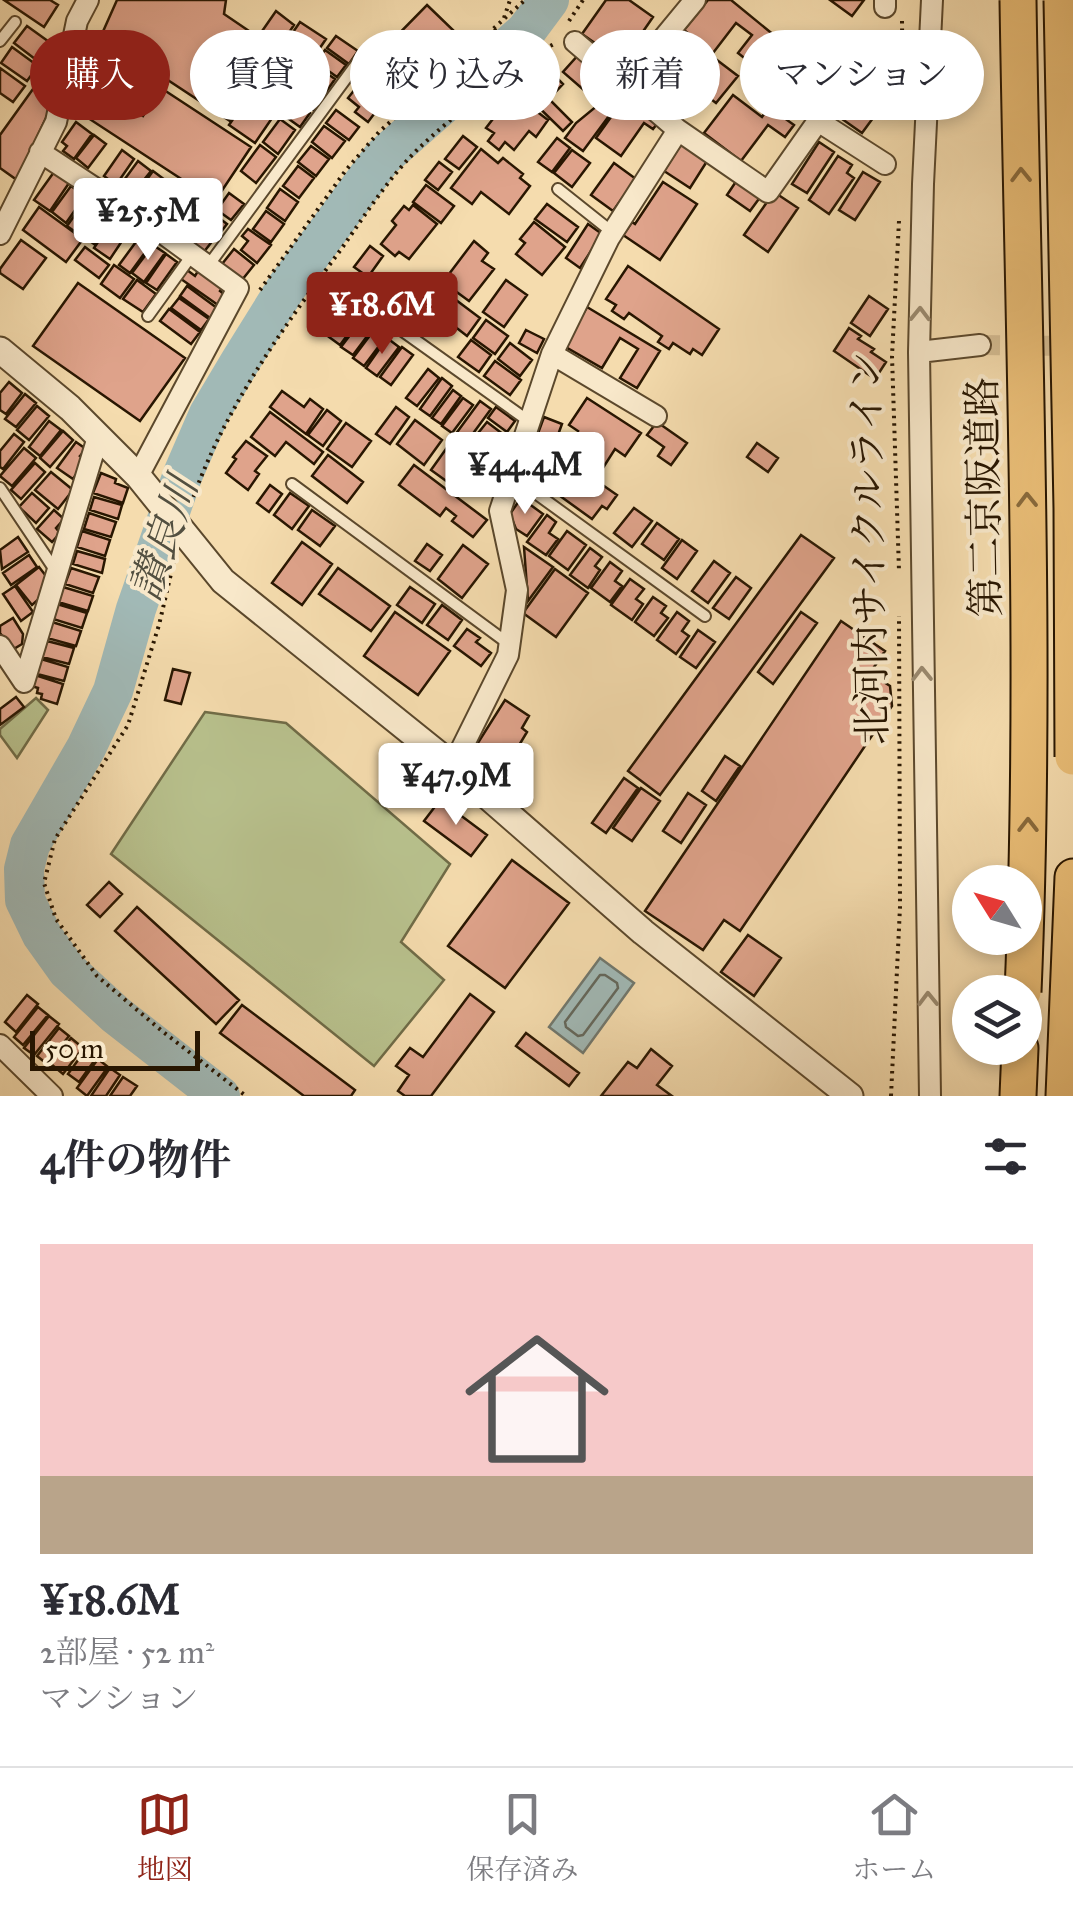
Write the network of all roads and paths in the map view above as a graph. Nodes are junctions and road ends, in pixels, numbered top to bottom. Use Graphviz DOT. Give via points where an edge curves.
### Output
graph roads {
  1 [pos="88,0"];
  2 [pos="510,0"];
  3 [pos="525,0"];
  4 [pos="695,0"];
  5 [pos="932,0"];
  6 [pos="1018,0"];
  7 [pos="1062,0"];
  8 [pos="504,18"];
  9 [pos="902,20"];
  10 [pos="14,22"];
  11 [pos="494,28"];
  12 [pos="670,30"];
  13 [pos="902,30"];
  14 [pos="0,41"];
  15 [pos="575,42"];
  16 [pos="580,46"];
  17 [pos="350,72"];
  18 [pos="666,120"];
  19 [pos="678,130"];
  20 [pos="40,152"];
  21 [pos="885,164"];
  22 [pos="558,189"];
  23 [pos="899,212"];
  24 [pos="613,232"];
  25 [pos="0,234"];
  26 [pos="200,261"];
  27 [pos="341,287"];
  28 [pos="257,295"];
  29 [pos="148,316"];
  30 [pos="980,345"];
  31 [pos="0,350"];
  32 [pos="919,352"];
  33 [pos="552,354"];
  34 [pos="656,416"];
  35 [pos="530,422"];
  36 [pos="98,437"];
  37 [pos="138,476"];
  38 [pos="512,476"];
  39 [pos="292,484"];
  40 [pos="0,488"];
  41 [pos="182,532"];
  42 [pos="899,573"];
  43 [pos="57,574"];
  44 [pos="899,613"];
  45 [pos="705,616"];
  46 [pos="509,644"];
  47 [pos="0,646"];
  48 [pos="1073,757"];
  49 [pos="452,766"];
  50 [pos="1073,877"];
  51 [pos="1024,975"];
  52 [pos="0,1045"];
  53 [pos="1019,1065"];
  54 [pos="52,1096"];
  55 [pos="246,1096"];
  56 [pos="850,1096"];
  57 [pos="890,1096"];
  58 [pos="930,1096"];
  59 [pos="1018,1096"];
  60 [pos="1064,1096"];
  1 -- 20 [label="street" via="77,21 56,122"];
  2 -- 8 [label="path"];
  3 -- 8 [label="path"];
  4 -- 12 [label="street"];
  32 -- 5 [label="street, one-way"];
  51 -- 6 [label="highway, 第二京阪道路, one-way, bridge" via="1030,644"];
  7 -- 48 [label="highway, bridge"];
  8 -- 11 [label="path"];
  9 -- 13 [label="path"];
  10 -- 14 [label="lane"];
  11 -- 15 [label="path" via="522,61 553,44"];
  11 -- 28 [label="path" via="379,132"];
  15 -- 16 [label="street"];
  17 -- 26 [label="lane"];
  18 -- 19 [label="street"];
  19 -- 21 [label="street" via="768,192 818,121"];
  19 -- 24 [label="street"];
  20 -- 25 [label="street"];
  20 -- 26 [label="street"];
  22 -- 24 [label="lane"];
  23 -- 42 [label="path, 北河内サイクルライン" via="892,356"];
  24 -- 33 [label="street"];
  26 -- 29 [label="lane"];
  26 -- 37 [label="street" via="238,288"];
  27 -- 35 [label="lane"];
  30 -- 32 [label="street"];
  31 -- 36 [label="street"];
  58 -- 32 [label="street, one-way"];
  33 -- 34 [label="street"];
  33 -- 35 [label="street"];
  35 -- 38 [label="street"];
  36 -- 37 [label="street"];
  36 -- 43 [label="street"];
  37 -- 41 [label="street"];
  38 -- 45 [label="lane"];
  38 -- 46 [label="street" via="500,511 517,590"];
  39 -- 46 [label="lane"];
  40 -- 43 [label="lane"];
  41 -- 49 [label="street" via="223,581"];
  41 -- 55 [label="path" via="128,726 55,840 44,882 56,919 97,976"];
  43 -- 47 [label="street" via="24,682"];
  44 -- 57 [label="path, 北河内サイクルライン" via="900,906"];
  46 -- 49 [label="street"];
  49 -- 56 [label="street" via="642,932"];
  50 -- 60 [label="highway"];
  52 -- 54 [label="street"];
  53 -- 59 [label="highway"];
}
